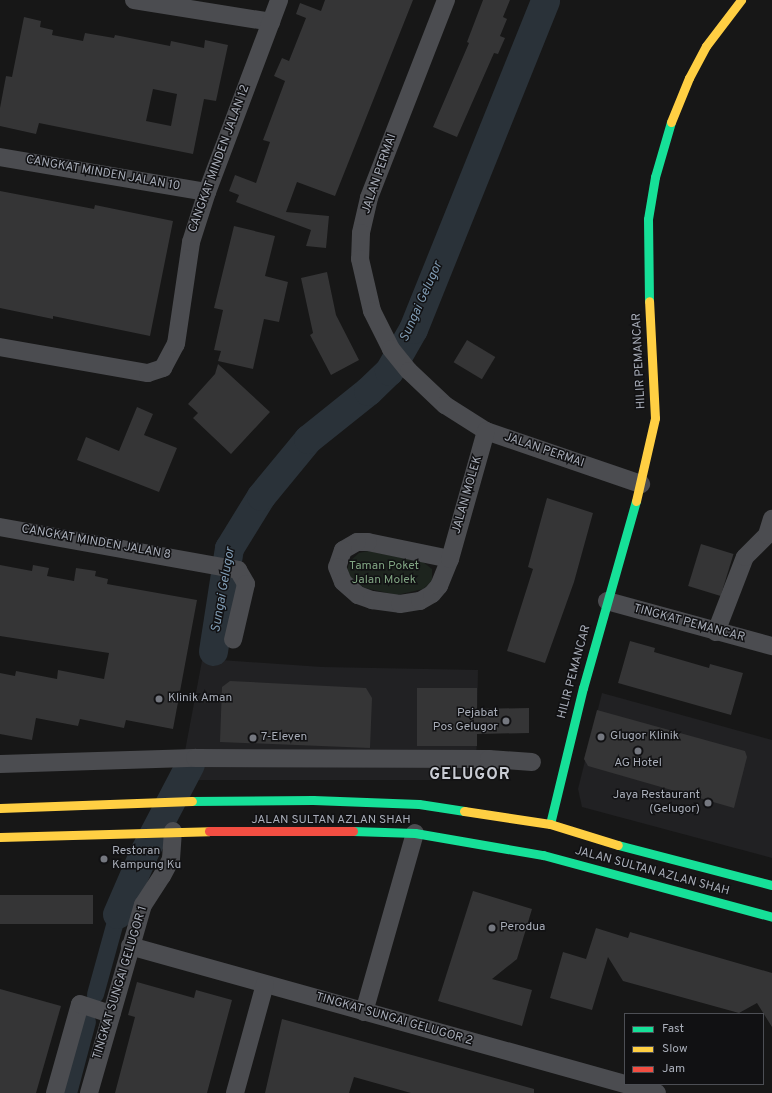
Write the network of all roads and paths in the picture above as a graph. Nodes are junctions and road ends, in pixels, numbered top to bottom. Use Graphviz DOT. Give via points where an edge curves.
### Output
graph roads {
  1 [pos="134,0"];
  2 [pos="279,0"];
  3 [pos="446,0"];
  4 [pos="741,0"];
  5 [pos="271,22"];
  6 [pos="0,157"];
  7 [pos="207,192"];
  8 [pos="0,347"];
  9 [pos="486,431"];
  10 [pos="641,484"];
  11 [pos="772,519"];
  12 [pos="0,527"];
  13 [pos="450,559"];
  14 [pos="606,601"];
  15 [pos="716,632"];
  16 [pos="233,640"];
  17 [pos="772,646"];
  18 [pos="532,762"];
  19 [pos="0,764"];
  20 [pos="0,808"];
  21 [pos="550,830"];
  22 [pos="173,831"];
  23 [pos="415,833"];
  24 [pos="0,837"];
  25 [pos="536,843"];
  26 [pos="561,850"];
  27 [pos="523,851"];
  28 [pos="576,863"];
  29 [pos="772,885"];
  30 [pos="772,916"];
  31 [pos="130,946"];
  32 [pos="265,984"];
  33 [pos="364,1012"];
  34 [pos="111,1014"];
  35 [pos="624,1084"];
  36 [pos="628,1085"];
  37 [pos="55,1093"];
  38 [pos="89,1093"];
  39 [pos="235,1093"];
  40 [pos="657,1093"];
  1 -- 5 [label="street"];
  2 -- 5 [label="street, CANGKAT MINDEN JALAN 12"];
  3 -- 9 [label="street, JALAN PERMAI" via="378,172 361,233 360,259 372,311 391,349 409,371 445,405"];
  4 -- 10 [label="main road, HILIR PEMANCAR" via="706,46 689,78 670,126 655,177 648,219 647,263 655,418"];
  5 -- 7 [label="street, CANGKAT MINDEN JALAN 12"];
  6 -- 7 [label="street, CANGKAT MINDEN JALAN 10"];
  7 -- 8 [label="street, CANGKAT MINDEN JALAN 12" via="191,242 176,344 164,368 148,374"];
  9 -- 10 [label="street, JALAN PERMAI"];
  9 -- 13 [label="street, JALAN MOLEK"];
  10 -- 14 [label="main road, HILIR PEMANCAR"];
  11 -- 15 [label="street" via="767,535 745,557"];
  12 -- 16 [label="street, CANGKAT MINDEN JALAN 8" via="191,559 238,570 246,584"];
  13 -- 13 [label="street, JALAN MOLEK" via="357,542 343,550 336,567 343,582 358,595 400,604 420,601 432,594 439,586"];
  14 -- 15 [label="street, TINGKAT PEMANCAR"];
  14 -- 21 [label="main road, HILIR PEMANCAR"];
  15 -- 17 [label="street, TINGKAT PEMANCAR"];
  18 -- 19 [label="street" via="489,759 195,758"];
  20 -- 21 [label="main road, JALAN SULTAN AZLAN SHAH" via="313,800 419,804"];
  21 -- 29 [label="main road, JALAN SULTAN AZLAN SHAH"];
  22 -- 23 [label="main road, JALAN SULTAN AZLAN SHAH"];
  22 -- 24 [label="main road, JALAN SULTAN AZLAN SHAH"];
  22 -- 31 [label="street, TINGKAT SUNGAI GELUGOR 1" via="171,859 143,904"];
  23 -- 27 [label="main road, JALAN SULTAN AZLAN SHAH"];
  23 -- 33 [label="street"];
  25 -- 27 [label="main road"];
  26 -- 28 [label="main road"];
  27 -- 28 [label="main road, JALAN SULTAN AZLAN SHAH"];
  28 -- 30 [label="main road, JALAN SULTAN AZLAN SHAH"];
  31 -- 32 [label="street, TINGKAT SUNGAI GELUGOR 2"];
  31 -- 34 [label="street, TINGKAT SUNGAI GELUGOR 1"];
  32 -- 33 [label="street, TINGKAT SUNGAI GELUGOR 2"];
  32 -- 39 [label="street"];
  33 -- 35 [label="street, TINGKAT SUNGAI GELUGOR 2"];
  34 -- 37 [label="street" via="80,1004"];
  34 -- 38 [label="street, TINGKAT SUNGAI GELUGOR 1"];
  36 -- 40 [label="street, TINGKAT SUNGAI GELUGOR 2"];
}
